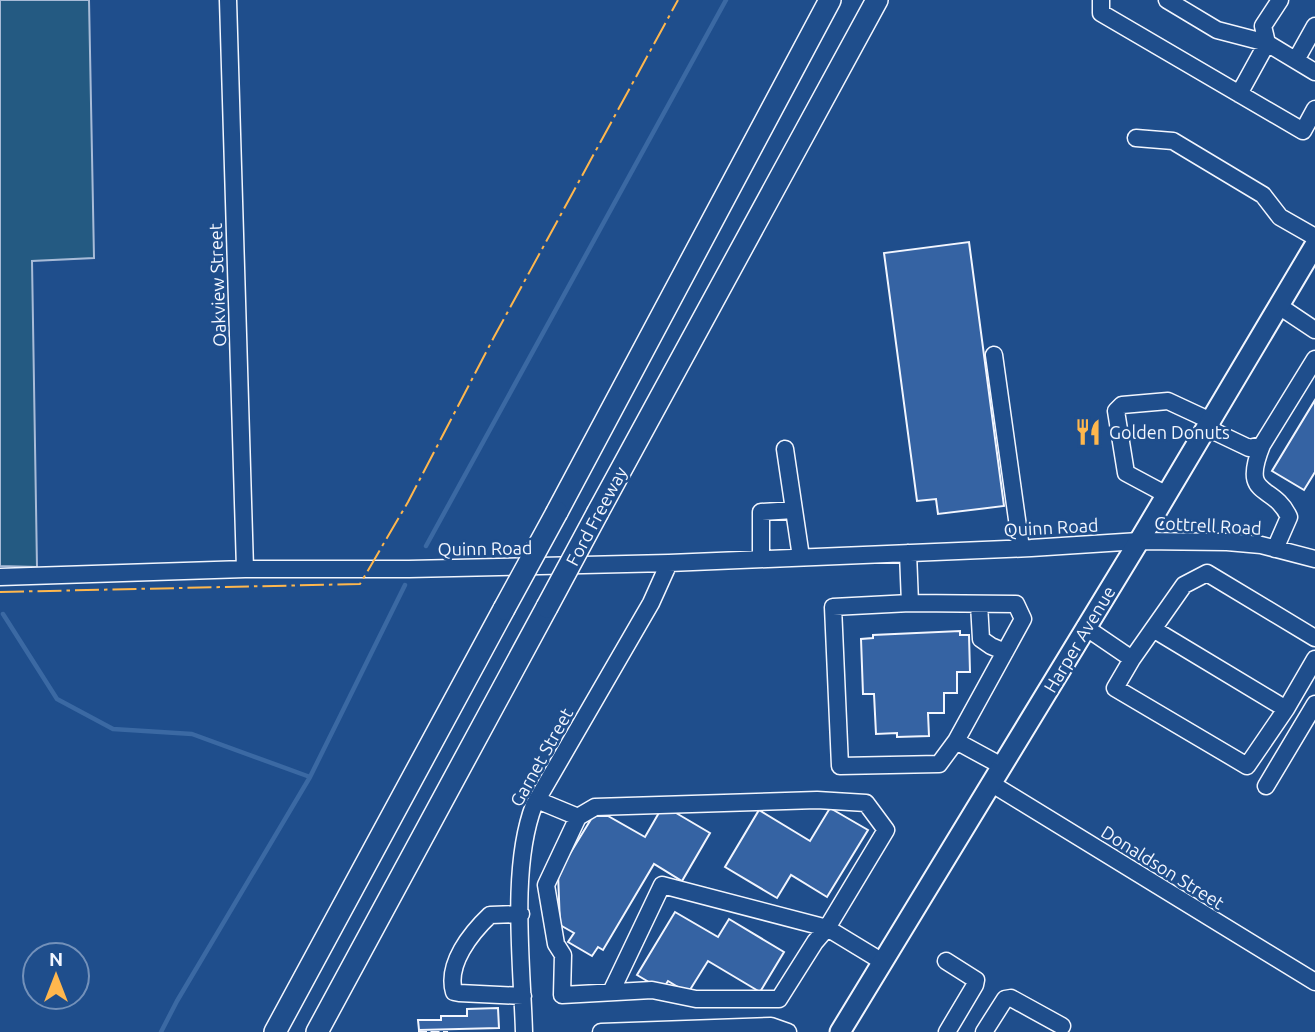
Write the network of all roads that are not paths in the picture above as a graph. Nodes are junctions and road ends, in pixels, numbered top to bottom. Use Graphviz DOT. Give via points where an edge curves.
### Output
graph roads {
  1 [pos="228,0"];
  2 [pos="830,0"];
  3 [pos="877,0"];
  4 [pos="1101,0"];
  5 [pos="1167,0"];
  6 [pos="1280,0"];
  7 [pos="1315,26"];
  8 [pos="1267,43"];
  9 [pos="1296,61"];
  10 [pos="1315,72"];
  11 [pos="1239,94"];
  12 [pos="1315,109"];
  13 [pos="1136,138"];
  14 [pos="1315,237"];
  15 [pos="1315,245"];
  16 [pos="1279,306"];
  17 [pos="1315,330"];
  18 [pos="994,355"];
  19 [pos="1315,359"];
  20 [pos="1209,424"];
  21 [pos="1262,445"];
  22 [pos="785,449"];
  23 [pos="1167,495"];
  24 [pos="794,510"];
  25 [pos="1139,541"];
  26 [pos="1021,548"];
  27 [pos="1275,549"];
  28 [pos="908,553"];
  29 [pos="800,558"];
  30 [pos="761,559"];
  31 [pos="1315,559"];
  32 [pos="669,563"];
  33 [pos="245,569"];
  34 [pos="0,578"];
  35 [pos="910,603"];
  36 [pos="979,604"];
  37 [pos="1085,627"];
  38 [pos="1153,629"];
  39 [pos="1315,638"];
  40 [pos="1004,652"];
  41 [pos="1132,659"];
  42 [pos="1315,659"];
  43 [pos="1315,704"];
  44 [pos="1286,709"];
  45 [pos="956,741"];
  46 [pos="1002,766"];
  47 [pos="992,784"];
  48 [pos="1266,786"];
  49 [pos="537,800"];
  50 [pos="578,817"];
  51 [pos="521,914"];
  52 [pos="827,928"];
  53 [pos="946,961"];
  54 [pos="883,962"];
  55 [pos="1315,982"];
  56 [pos="611,992"];
  57 [pos="523,996"];
  58 [pos="1062,1026"];
  59 [pos="689,1030"];
  60 [pos="778,1030"];
  61 [pos="843,1031"];
  62 [pos="275,1032"];
  63 [pos="317,1032"];
  64 [pos="524,1032"];
  65 [pos="601,1032"];
  66 [pos="947,1032"];
  67 [pos="984,1032"];
  1 -- 33 [label="street, Oakview Street"];
  2 -- 62 [label="highway, Ford Freeway, bridge"];
  3 -- 63 [label="highway, Ford Freeway, bridge"];
  4 -- 11 [label="street" via="1101,13"];
  5 -- 8 [label="street" via="1217,30"];
  6 -- 8 [label="street" via="1263,26"];
  7 -- 9 [label="street"];
  8 -- 9 [label="street"];
  8 -- 11 [label="street"];
  9 -- 10 [label="street"];
  11 -- 12 [label="street" via="1303,131"];
  13 -- 14 [label="street" via="1173,141 1263,195 1280,217"];
  15 -- 16 [label="main road, Harper Avenue"];
  16 -- 17 [label="street"];
  16 -- 20 [label="main road, Harper Avenue"];
  18 -- 26 [label="street"];
  19 -- 21 [label="street"];
  20 -- 21 [label="street" via="1249,448"];
  20 -- 23 [label="main road, Harper Avenue"];
  20 -- 23 [label="street" via="1168,401 1122,405 1116,411 1126,473"];
  21 -- 27 [label="street" via="1255,464 1256,484 1283,505 1289,517"];
  22 -- 24 [label="street"];
  23 -- 25 [label="main road, Harper Avenue"];
  24 -- 29 [label="street"];
  24 -- 30 [label="street" via="761,512"];
  25 -- 26 [label="street, Quinn Road"];
  25 -- 27 [label="street, Cottrell Road" via="1227,542"];
  25 -- 37 [label="main road, Harper Avenue"];
  26 -- 28 [label="street, Quinn Road"];
  27 -- 31 [label="street, Cottrell Road"];
  28 -- 29 [label="street, Quinn Road"];
  28 -- 35 [label="street"];
  29 -- 30 [label="street, Quinn Road"];
  30 -- 32 [label="street, Quinn Road"];
  32 -- 33 [label="street, Quinn Road"];
  32 -- 49 [label="street, Garnet Street" via="651,603"];
  33 -- 34 [label="street, Quinn Road"];
  35 -- 36 [label="street"];
  35 -- 45 [label="street" via="833,607 839,766 939,764"];
  36 -- 40 [label="street" via="982,639"];
  36 -- 40 [label="street" via="1016,604 1023,619"];
  37 -- 41 [label="street"];
  37 -- 46 [label="main road, Harper Avenue"];
  38 -- 39 [label="street" via="1184,585 1207,573"];
  38 -- 41 [label="street"];
  38 -- 44 [label="street"];
  40 -- 45 [label="street"];
  41 -- 44 [label="street" via="1115,688 1247,766"];
  42 -- 44 [label="street"];
  43 -- 48 [label="street"];
  45 -- 46 [label="street"];
  46 -- 47 [label="main road, Harper Avenue"];
  47 -- 54 [label="main road, Harper Avenue"];
  47 -- 55 [label="street, Donaldson Street"];
  49 -- 50 [label="street"];
  49 -- 51 [label="street, Garnet Street" via="522,845"];
  50 -- 52 [label="street" via="595,807 817,800 866,803 886,830"];
  50 -- 56 [label="street" via="546,885 556,944 563,955 562,995"];
  51 -- 57 [label="street, Garnet Street"];
  51 -- 57 [label="street" via="490,915 453,968 451,982 459,993"];
  52 -- 54 [label="street"];
  52 -- 56 [label="street" via="779,999 696,999 652,990"];
  52 -- 56 [label="street" via="662,885"];
  53 -- 66 [label="street" via="976,980"];
  54 -- 61 [label="main road, Harper Avenue"];
  57 -- 64 [label="street, Garnet Street"];
  58 -- 67 [label="street" via="1011,998"];
  59 -- 60 [label="street"];
  59 -- 65 [label="street"];
}
